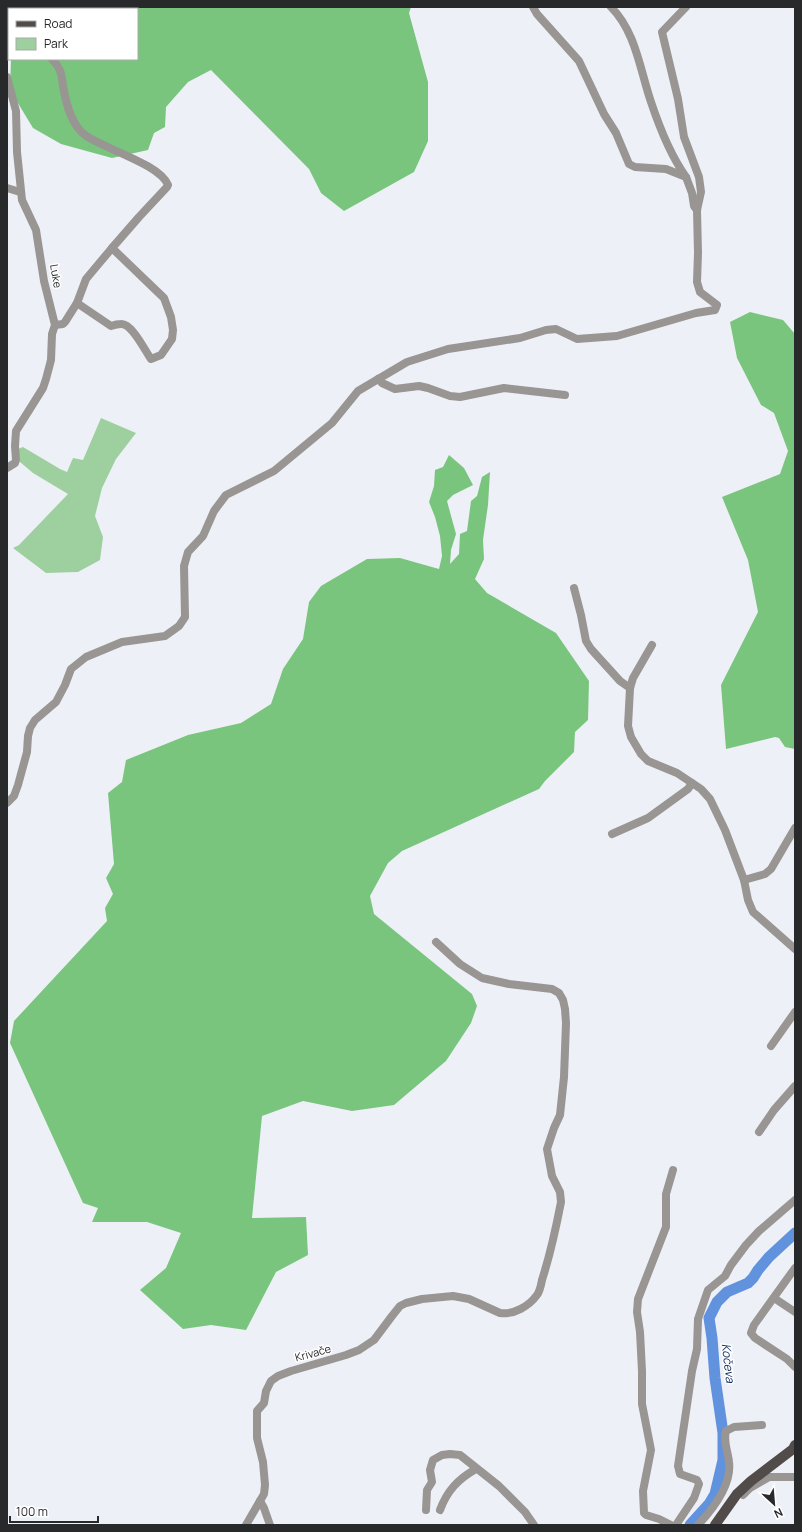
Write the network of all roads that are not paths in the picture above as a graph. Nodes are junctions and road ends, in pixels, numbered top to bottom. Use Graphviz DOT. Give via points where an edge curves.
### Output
graph roads {
  1 [pos="534,7"];
  2 [pos="611,7"];
  3 [pos="686,7"];
  4 [pos="53,60"];
  5 [pos="7,77"];
  6 [pos="686,176"];
  7 [pos="7,188"];
  8 [pos="20,192"];
  9 [pos="697,210"];
  10 [pos="112,248"];
  11 [pos="77,303"];
  12 [pos="55,325"];
  13 [pos="378,379"];
  14 [pos="565,395"];
  15 [pos="7,468"];
  16 [pos="574,588"];
  17 [pos="652,645"];
  18 [pos="630,688"];
  19 [pos="692,783"];
  20 [pos="7,803"];
  21 [pos="795,828"];
  22 [pos="612,834"];
  23 [pos="744,880"];
  24 [pos="436,942"];
  25 [pos="795,948"];
  26 [pos="795,1012"];
  27 [pos="771,1046"];
  28 [pos="795,1086"];
  29 [pos="759,1132"];
  30 [pos="673,1170"];
  31 [pos="795,1200"];
  32 [pos="795,1268"];
  33 [pos="774,1298"];
  34 [pos="795,1312"];
  35 [pos="795,1367"];
  36 [pos="762,1424"];
  37 [pos="795,1445"];
  38 [pos="476,1469"];
  39 [pos="795,1477"];
  40 [pos="260,1501"];
  41 [pos="426,1510"];
  42 [pos="440,1510"];
  43 [pos="246,1525"];
  44 [pos="270,1525"];
  45 [pos="534,1525"];
  46 [pos="671,1525"];
  47 [pos="676,1525"];
  48 [pos="698,1525"];
  49 [pos="715,1525"];
  50 [pos="719,1525"];
  1 -- 6 [label="street" via="537,14 579,61 629,164 636,167 666,169"];
  2 -- 6 [label="street" via="630,33 651,103 676,163"];
  3 -- 9 [label="street" via="662,32 684,136 699,177 701,192"];
  4 -- 10 [label="street" via="60,69 73,121 84,134 152,168 168,185"];
  5 -- 8 [label="street, Luke" via="16,112"];
  6 -- 9 [label="street"];
  7 -- 8 [label="street"];
  8 -- 12 [label="street, Luke" via="36,230 44,281"];
  9 -- 13 [label="street" via="697,282 700,292 717,305 715,310 617,336 577,339 556,330 546,330 520,338 448,349 407,362"];
  10 -- 11 [label="street" via="86,279"];
  10 -- 11 [label="street" via="164,298 171,317 172,339 161,355 151,359 126,325 111,326"];
  11 -- 12 [label="street" via="65,322"];
  12 -- 15 [label="street, Luke" via="43,388 16,431 16,460"];
  13 -- 14 [label="street" via="396,389 419,386 460,397 504,388"];
  13 -- 20 [label="street" via="358,391 332,423 274,471 226,495 214,511 203,536 188,552 184,566 185,617 179,626 165,636 122,642 86,657 71,669 56,702 35,720 30,728 27,752 18,785 14,796"];
  16 -- 18 [label="street" via="586,641 620,681"];
  17 -- 18 [label="street"];
  18 -- 19 [label="street" via="628,726 641,754 648,761 677,773"];
  19 -- 22 [label="street" via="688,789 648,818"];
  19 -- 23 [label="street" via="710,798"];
  21 -- 23 [label="street" via="771,869 765,874"];
  23 -- 25 [label="street" via="753,912"];
  24 -- 40 [label="street, Krivače" via="460,964 482,978 509,984 552,988 559,992 563,1000 564,1077 560,1115 547,1149 552,1176 560,1192 561,1202 546,1270 538,1294 528,1304 511,1313 500,1313 469,1299 453,1296 413,1301 400,1306 374,1340 359,1350 291,1371 271,1381 264,1403 257,1411 257,1438 266,1486"];
  26 -- 27 [label="street"];
  28 -- 29 [label="street"];
  30 -- 46 [label="street" via="666,1194 666,1227 638,1299 637,1312 642,1404 651,1450 643,1491 644,1513"];
  31 -- 47 [label="street" via="759,1231 725,1276 708,1290 698,1319 697,1349 678,1466 680,1474 697,1480 699,1484 694,1498"];
  32 -- 33 [label="street"];
  33 -- 34 [label="street"];
  33 -- 35 [label="street" via="751,1333"];
  36 -- 48 [label="street" via="734,1427 726,1431 729,1463 725,1488"];
  37 -- 49 [label="main road" via="738,1494"];
  38 -- 41 [label="street" via="460,1456 446,1454 433,1460 430,1470 432,1482 427,1490"];
  38 -- 42 [label="street" via="451,1488"];
  38 -- 45 [label="street" via="499,1486"];
  39 -- 50 [label="street" via="769,1477 750,1488"];
  40 -- 43 [label="street, Krivače"];
  40 -- 44 [label="street"];
}
